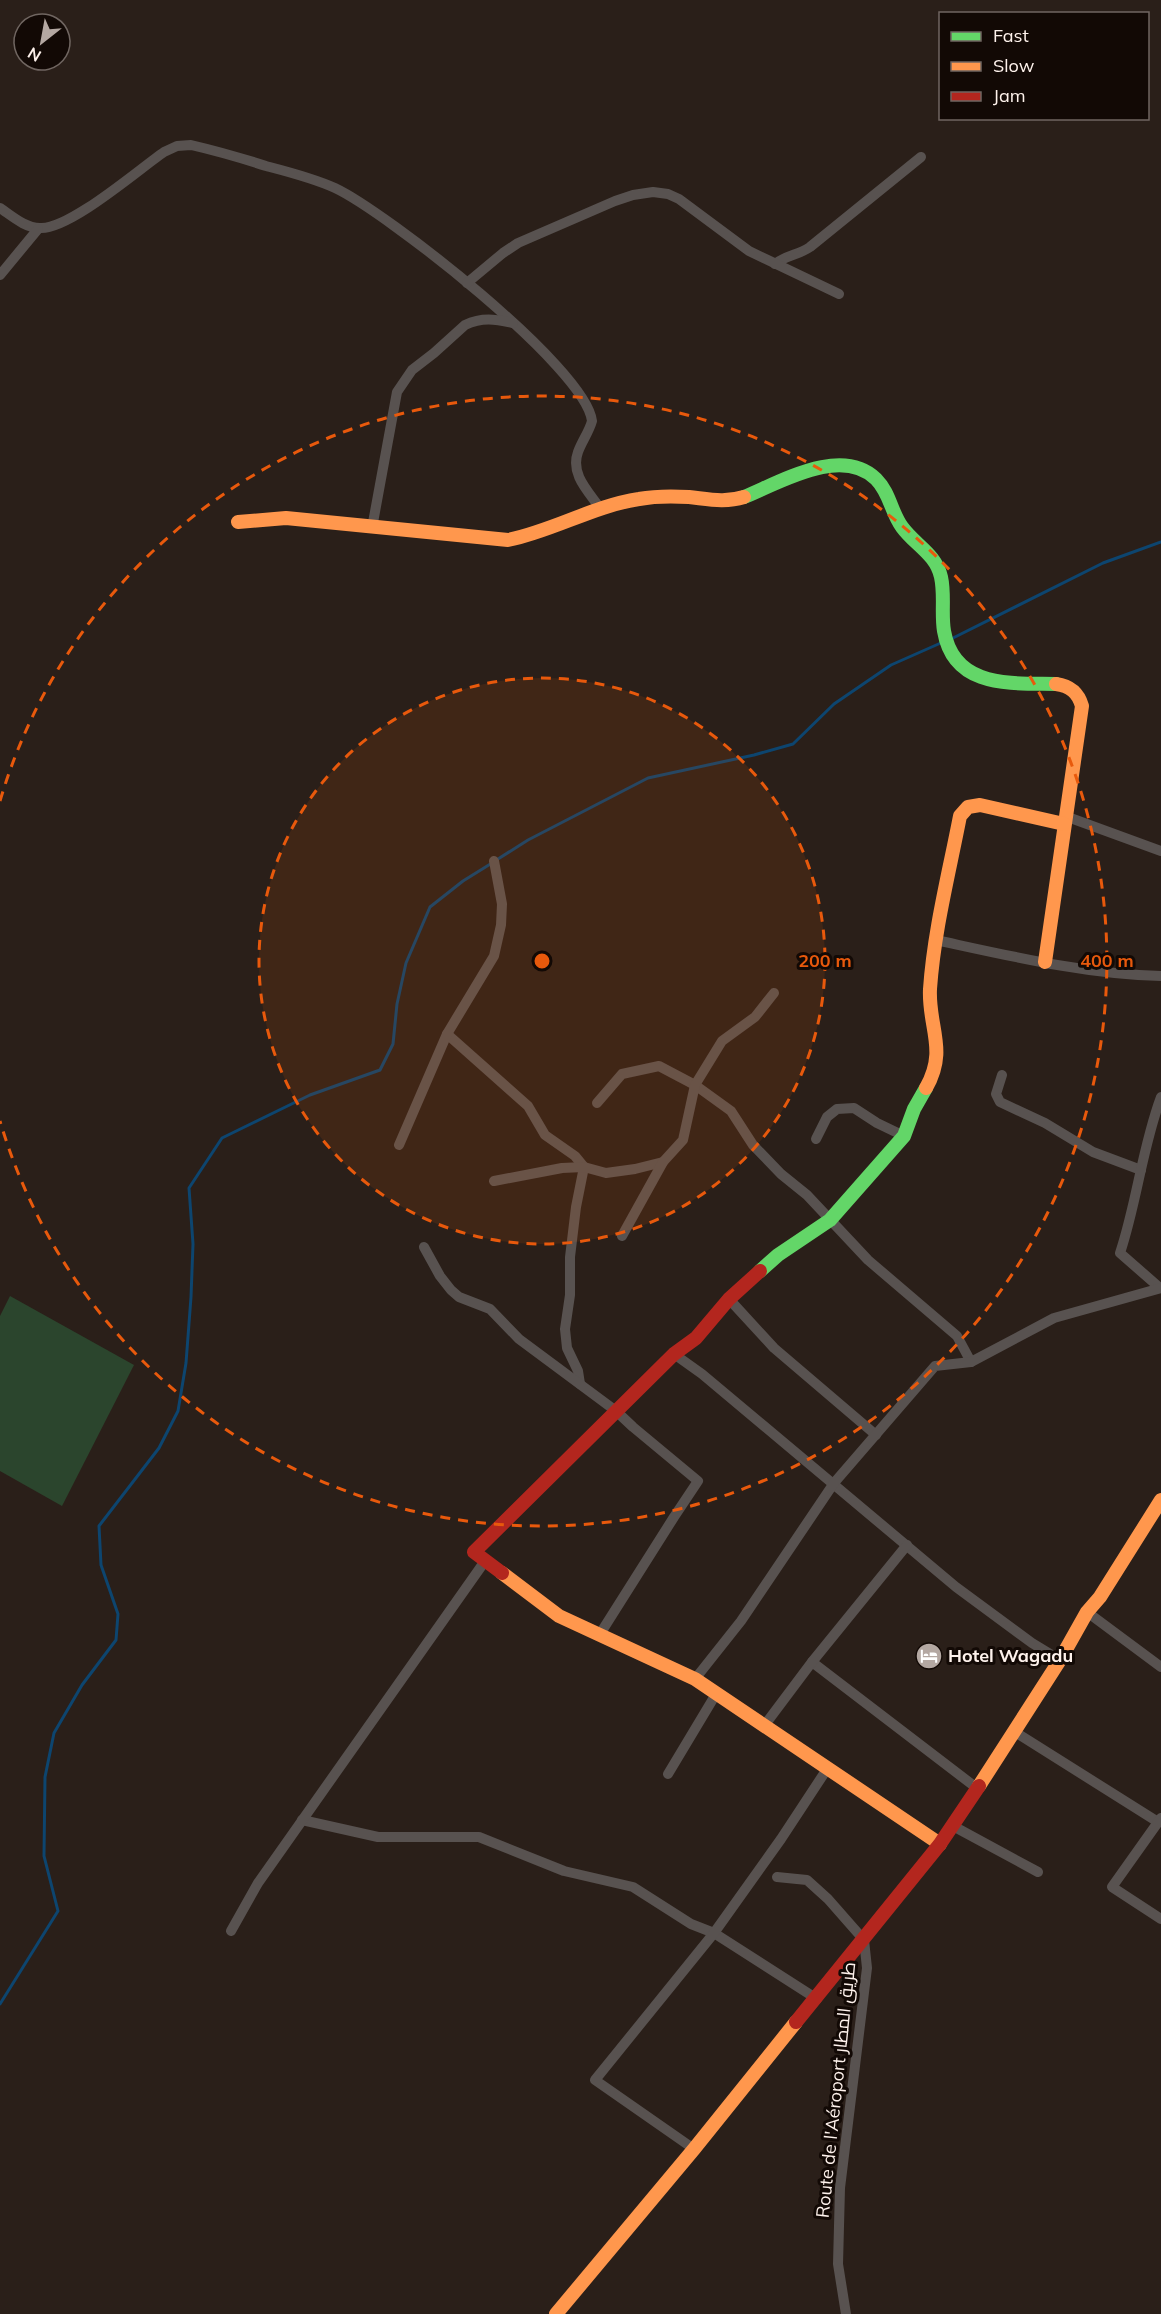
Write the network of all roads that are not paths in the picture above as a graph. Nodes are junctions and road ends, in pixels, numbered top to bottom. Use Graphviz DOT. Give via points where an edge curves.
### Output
graph roads {
  1 [pos="921,157"];
  2 [pos="0,208"];
  3 [pos="38,229"];
  4 [pos="775,264"];
  5 [pos="0,275"];
  6 [pos="467,283"];
  7 [pos="839,294"];
  8 [pos="516,324"];
  9 [pos="600,508"];
  10 [pos="238,522"];
  11 [pos="372,528"];
  12 [pos="1065,820"];
  13 [pos="1161,851"];
  14 [pos="494,861"];
  15 [pos="936,940"];
  16 [pos="1045,962"];
  17 [pos="1161,976"];
  18 [pos="774,993"];
  19 [pos="447,1034"];
  20 [pos="1002,1075"];
  21 [pos="695,1085"];
  22 [pos="1161,1097"];
  23 [pos="597,1104"];
  24 [pos="904,1136"];
  25 [pos="816,1139"];
  26 [pos="399,1145"];
  27 [pos="663,1162"];
  28 [pos="584,1167"];
  29 [pos="1141,1170"];
  30 [pos="494,1181"];
  31 [pos="830,1220"];
  32 [pos="622,1236"];
  33 [pos="424,1247"];
  34 [pos="1160,1288"];
  35 [pos="729,1299"];
  36 [pos="674,1354"];
  37 [pos="971,1362"];
  38 [pos="580,1384"];
  39 [pos="616,1411"];
  40 [pos="876,1435"];
  41 [pos="834,1483"];
  42 [pos="1161,1500"];
  43 [pos="907,1545"];
  44 [pos="485,1561"];
  45 [pos="1087,1612"];
  46 [pos="600,1634"];
  47 [pos="1060,1660"];
  48 [pos="812,1662"];
  49 [pos="1161,1667"];
  50 [pos="695,1678"];
  51 [pos="716,1694"];
  52 [pos="764,1726"];
  53 [pos="1015,1732"];
  54 [pos="827,1769"];
  55 [pos="668,1774"];
  56 [pos="978,1789"];
  57 [pos="302,1820"];
  58 [pos="1159,1820"];
  59 [pos="953,1826"];
  60 [pos="940,1845"];
  61 [pos="1038,1872"];
  62 [pos="777,1877"];
  63 [pos="1161,1919"];
  64 [pos="231,1931"];
  65 [pos="714,1933"];
  66 [pos="864,1940"];
  67 [pos="817,1999"];
  68 [pos="694,2150"];
  69 [pos="556,2314"];
  70 [pos="846,2314"];
  1 -- 4 [label="street" via="810,247"];
  2 -- 3 [label="street"];
  3 -- 5 [label="street"];
  3 -- 6 [label="street" via="63,224 164,152 191,145 334,188 363,203"];
  4 -- 6 [label="street" via="749,251 680,199 652,192 624,198 534,235 502,253"];
  4 -- 7 [label="street"];
  6 -- 8 [label="street"];
  8 -- 9 [label="street" via="575,388 591,412 590,429 575,460 576,470"];
  8 -- 11 [label="street" via="489,318 465,325 404,380 393,404"];
  9 -- 11 [label="street" via="539,533 508,540"];
  9 -- 12 [label="street" via="673,496 729,501 823,467 843,465 868,472 885,490 906,533 936,561 941,576 943,629 949,649 960,664 992,682 1062,684 1079,696 1082,706"];
  10 -- 11 [label="street" via="286,518"];
  12 -- 13 [label="street"];
  12 -- 15 [label="street" via="980,805 964,809"];
  12 -- 16 [label="street"];
  14 -- 19 [label="street" via="502,904 494,956"];
  15 -- 16 [label="street"];
  15 -- 24 [label="street" via="930,993 938,1056"];
  16 -- 17 [label="street"];
  18 -- 21 [label="street" via="755,1017 722,1041"];
  19 -- 26 [label="street"];
  19 -- 28 [label="street" via="528,1106 545,1135"];
  20 -- 29 [label="street" via="996,1094 1000,1102 1102,1157"];
  21 -- 23 [label="street" via="659,1066 622,1074"];
  21 -- 27 [label="street" via="683,1140"];
  21 -- 31 [label="street" via="731,1111 753,1145"];
  22 -- 29 [label="street"];
  24 -- 25 [label="street" via="854,1108 837,1109 827,1118"];
  24 -- 31 [label="street"];
  27 -- 28 [label="street" via="606,1173"];
  27 -- 32 [label="street"];
  28 -- 30 [label="street"];
  28 -- 38 [label="street" via="570,1257 565,1329 567,1348"];
  29 -- 34 [label="street" via="1120,1253"];
  31 -- 35 [label="street" via="778,1255"];
  31 -- 37 [label="street" via="868,1260 957,1336"];
  33 -- 38 [label="street" via="451,1290 490,1310 519,1339"];
  34 -- 37 [label="street" via="1054,1318"];
  35 -- 36 [label="street" via="696,1338"];
  35 -- 40 [label="street" via="774,1348"];
  36 -- 39 [label="street"];
  36 -- 41 [label="street"];
  37 -- 40 [label="street" via="935,1366"];
  38 -- 39 [label="street"];
  39 -- 44 [label="street" via="474,1552"];
  39 -- 46 [label="street" via="698,1481"];
  40 -- 41 [label="street"];
  41 -- 43 [label="street"];
  41 -- 50 [label="street" via="741,1621"];
  42 -- 45 [label="street"];
  43 -- 47 [label="street" via="956,1587"];
  43 -- 48 [label="street"];
  44 -- 46 [label="street" via="559,1616"];
  44 -- 57 [label="street"];
  45 -- 47 [label="street"];
  45 -- 49 [label="street"];
  46 -- 50 [label="street"];
  47 -- 53 [label="street"];
  48 -- 52 [label="street"];
  48 -- 56 [label="street"];
  50 -- 51 [label="street"];
  51 -- 52 [label="street"];
  51 -- 55 [label="street"];
  52 -- 54 [label="street"];
  53 -- 56 [label="street"];
  53 -- 58 [label="street"];
  54 -- 60 [label="street"];
  54 -- 65 [label="street"];
  56 -- 59 [label="street"];
  57 -- 64 [label="street" via="258,1883"];
  57 -- 65 [label="street" via="378,1837 479,1837 564,1871 633,1887"];
  58 -- 63 [label="street" via="1112,1887"];
  59 -- 60 [label="street"];
  59 -- 61 [label="street"];
  60 -- 66 [label="street"];
  62 -- 66 [label="street" via="807,1880"];
  65 -- 67 [label="street"];
  65 -- 68 [label="street" via="595,2080"];
  66 -- 67 [label="street"];
  66 -- 70 [label="street, Route de l'Aéroport طريق المطار" via="867,1968 840,2188 838,2264"];
  67 -- 68 [label="street"];
  68 -- 69 [label="street"];
}
